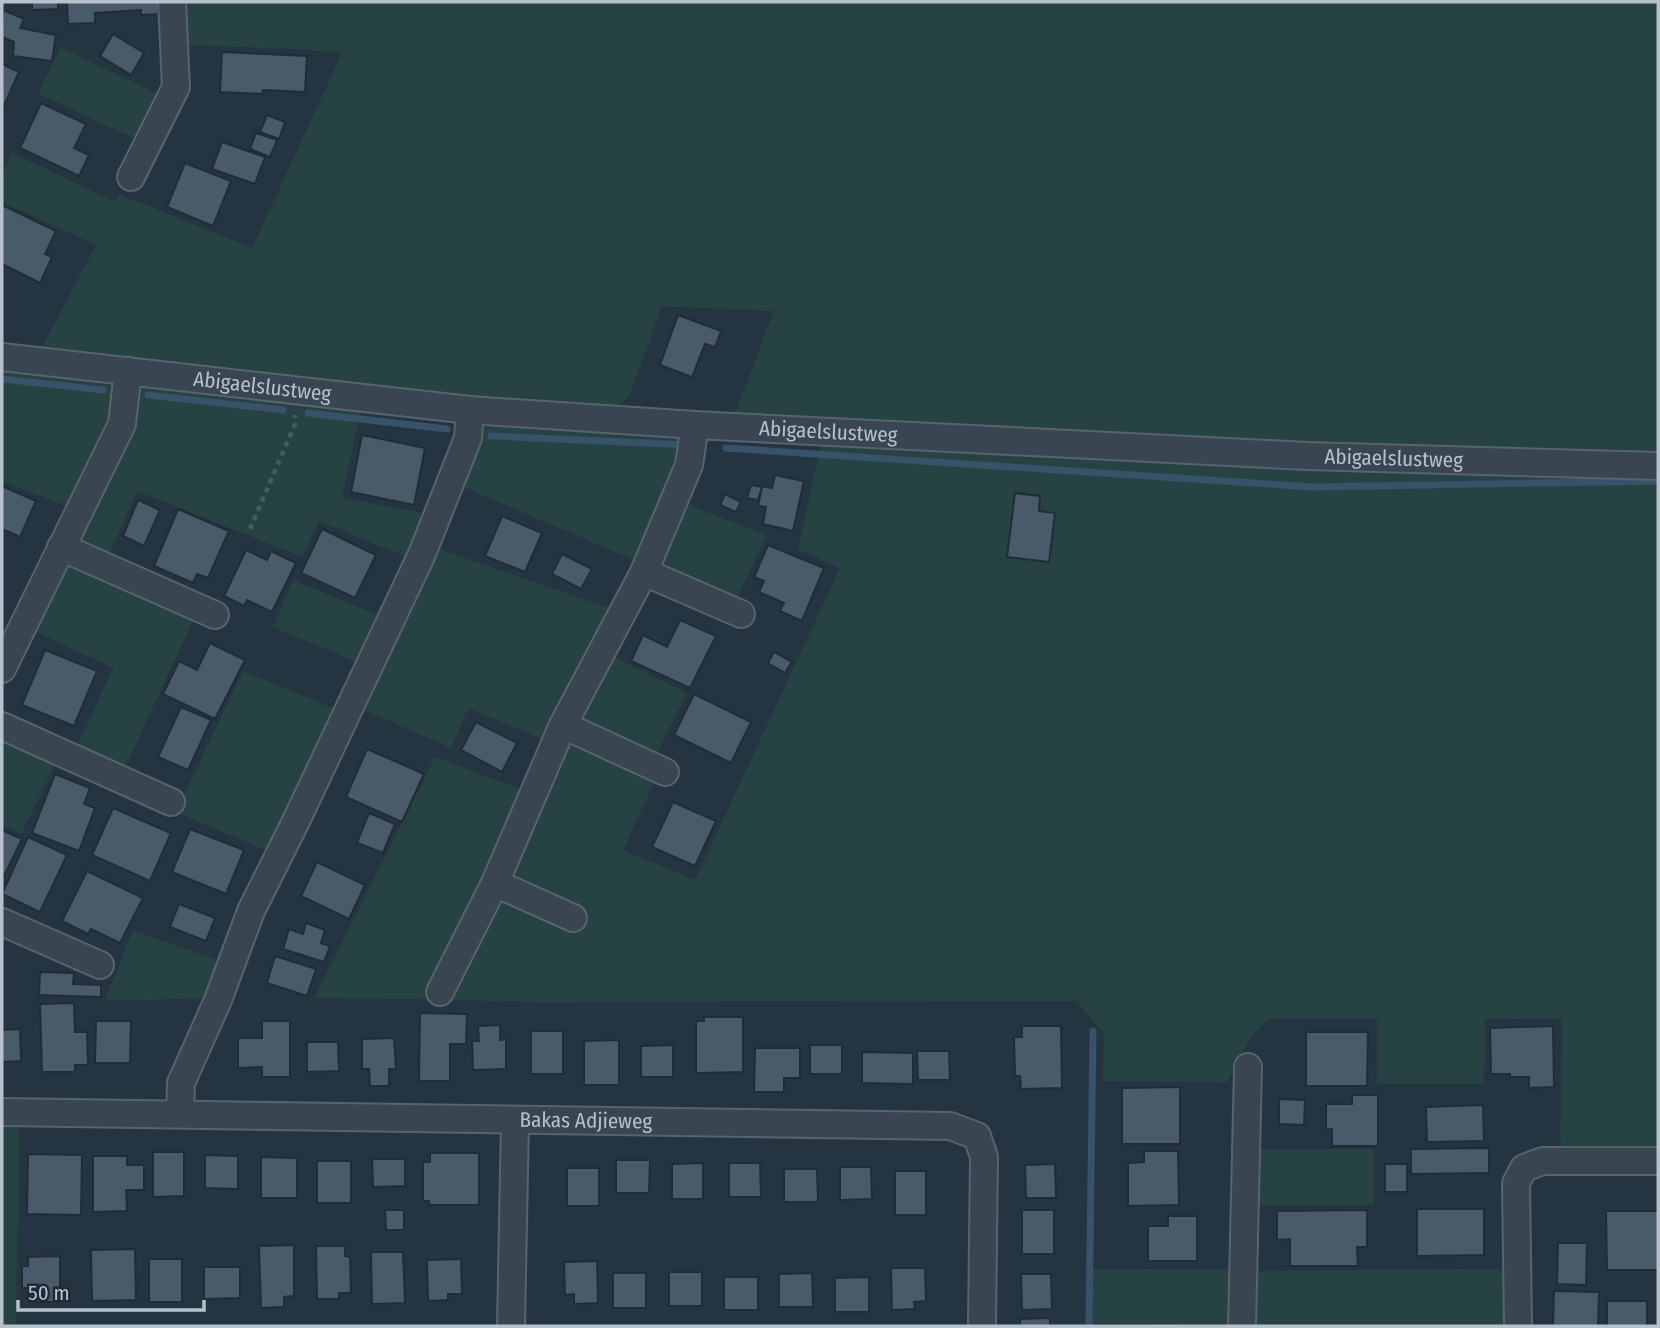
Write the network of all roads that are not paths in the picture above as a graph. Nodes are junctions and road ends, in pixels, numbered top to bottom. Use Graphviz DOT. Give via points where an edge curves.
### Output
graph roads {
  1 [pos="172,2"];
  2 [pos="131,177"];
  3 [pos="2,357"];
  4 [pos="128,371"];
  5 [pos="470,410"];
  6 [pos="695,425"];
  7 [pos="1658,466"];
  8 [pos="61,547"];
  9 [pos="644,572"];
  10 [pos="741,614"];
  11 [pos="215,615"];
  12 [pos="2,669"];
  13 [pos="563,725"];
  14 [pos="2,726"];
  15 [pos="665,772"];
  16 [pos="171,802"];
  17 [pos="495,883"];
  18 [pos="573,918"];
  19 [pos="2,922"];
  20 [pos="100,965"];
  21 [pos="440,992"];
  22 [pos="1248,1067"];
  23 [pos="2,1112"];
  24 [pos="180,1114"];
  25 [pos="515,1120"];
  26 [pos="1658,1161"];
  27 [pos="511,1326"];
  28 [pos="982,1326"];
  29 [pos="1242,1326"];
  30 [pos="1518,1326"];
  1 -- 2 [label="street" via="176,87"];
  3 -- 4 [label="street, Abigaelslustweg"];
  4 -- 5 [label="street, Abigaelslustweg"];
  4 -- 8 [label="street" via="122,424"];
  5 -- 6 [label="street, Abigaelslustweg"];
  5 -- 24 [label="street" via="468,438 422,554 251,911 181,1083"];
  6 -- 7 [label="street, Abigaelslustweg" via="1307,456"];
  6 -- 9 [label="street" via="689,465"];
  8 -- 11 [label="street"];
  8 -- 12 [label="street"];
  9 -- 10 [label="street"];
  9 -- 13 [label="street"];
  13 -- 15 [label="street"];
  13 -- 17 [label="street"];
  14 -- 16 [label="street"];
  17 -- 18 [label="street"];
  17 -- 21 [label="street"];
  19 -- 20 [label="street"];
  22 -- 29 [label="street"];
  23 -- 24 [label="street, Bakas Adjieweg"];
  24 -- 25 [label="street, Bakas Adjieweg"];
  25 -- 27 [label="street"];
  25 -- 28 [label="street, Bakas Adjieweg" via="950,1126 977,1136 984,1157"];
  26 -- 30 [label="street" via="1543,1161 1524,1168 1516,1183"];
}
